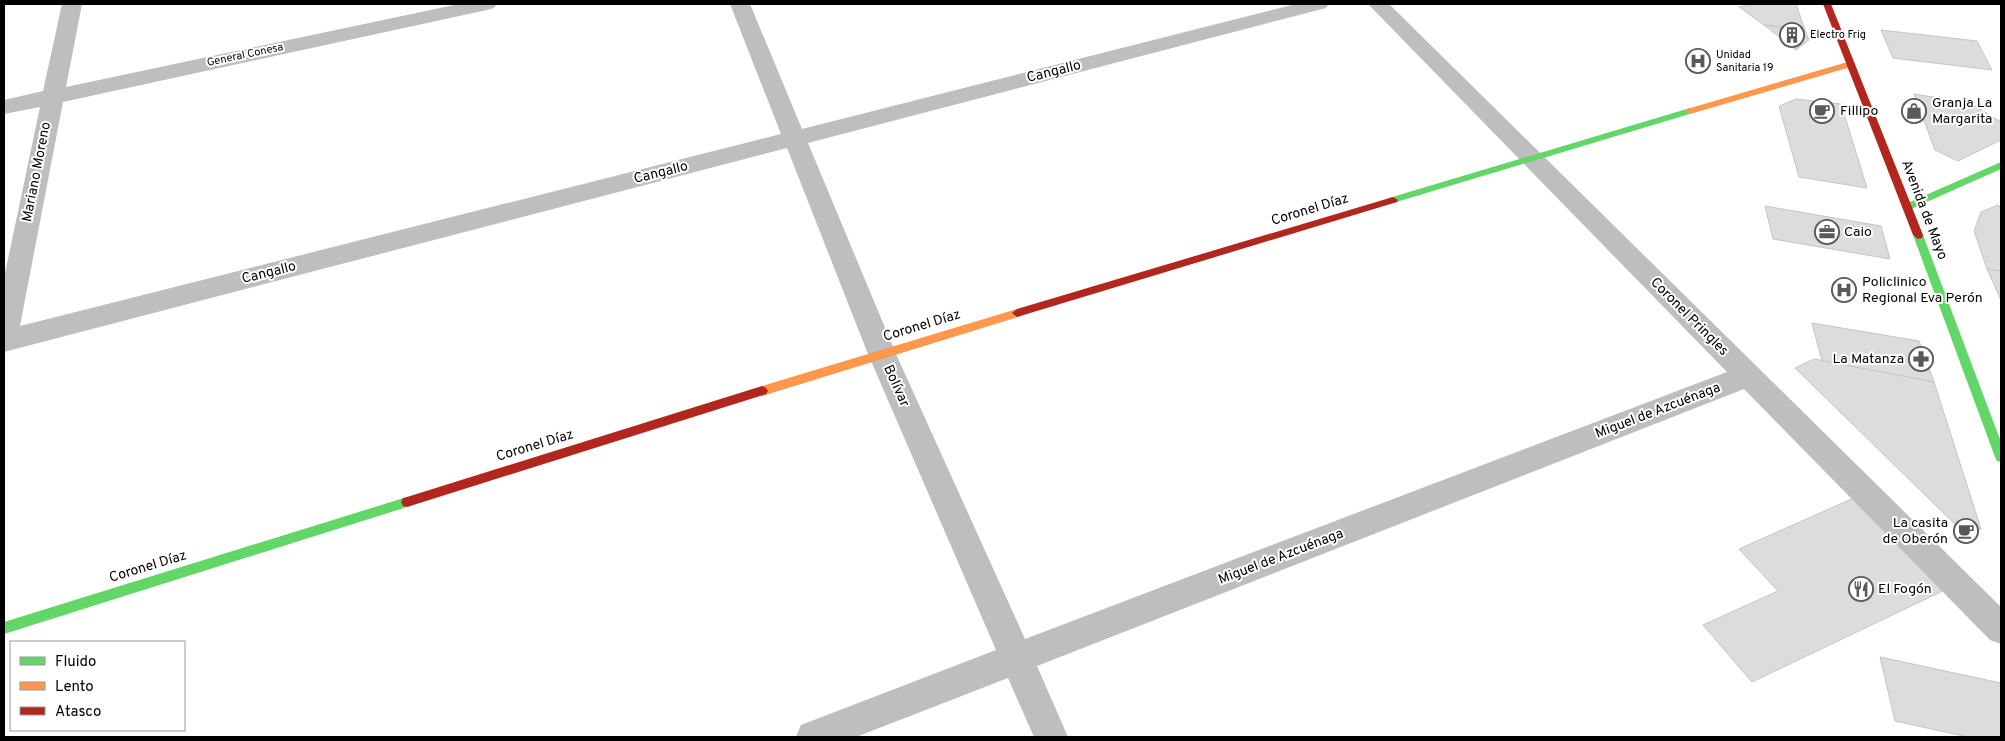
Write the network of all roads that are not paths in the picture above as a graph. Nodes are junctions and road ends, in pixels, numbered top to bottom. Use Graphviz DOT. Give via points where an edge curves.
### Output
graph roads {
  1 [pos="72,4"];
  2 [pos="486,4"];
  3 [pos="740,4"];
  4 [pos="1319,4"];
  5 [pos="1378,4"];
  6 [pos="1827,4"];
  7 [pos="1851,64"];
  8 [pos="52,96"];
  9 [pos="4,106"];
  10 [pos="795,138"];
  11 [pos="1533,158"];
  12 [pos="2001,165"];
  13 [pos="1907,207"];
  14 [pos="4,340"];
  15 [pos="882,354"];
  16 [pos="1748,376"];
  17 [pos="2001,457"];
  18 [pos="4,628"];
  19 [pos="2001,628"];
  20 [pos="1016,658"];
  21 [pos="813,737"];
  22 [pos="1051,737"];
  1 -- 8 [label="street, Mariano Moreno"];
  2 -- 8 [label="street, General Conesa"];
  3 -- 10 [label="street, Bolívar"];
  4 -- 10 [label="street, Cangallo"];
  5 -- 11 [label="street, Coronel Pringles"];
  6 -- 7 [label="street, Avenida de Mayo"];
  7 -- 11 [label="street, Coronel Díaz"];
  7 -- 13 [label="street, Avenida de Mayo"];
  8 -- 9 [label="street, General Conesa"];
  8 -- 14 [label="street, Mariano Moreno"];
  10 -- 14 [label="street, Cangallo"];
  10 -- 15 [label="street, Bolívar"];
  11 -- 15 [label="street, Coronel Díaz"];
  11 -- 16 [label="street, Coronel Pringles"];
  12 -- 13 [label="street"];
  13 -- 17 [label="street, Avenida de Mayo"];
  15 -- 18 [label="street, Coronel Díaz"];
  15 -- 20 [label="street, Bolívar"];
  16 -- 19 [label="street, Coronel Pringles"];
  16 -- 20 [label="street, Miguel de Azcuénaga"];
  20 -- 21 [label="street, Miguel de Azcuénaga"];
  20 -- 22 [label="street, Bolívar"];
}
